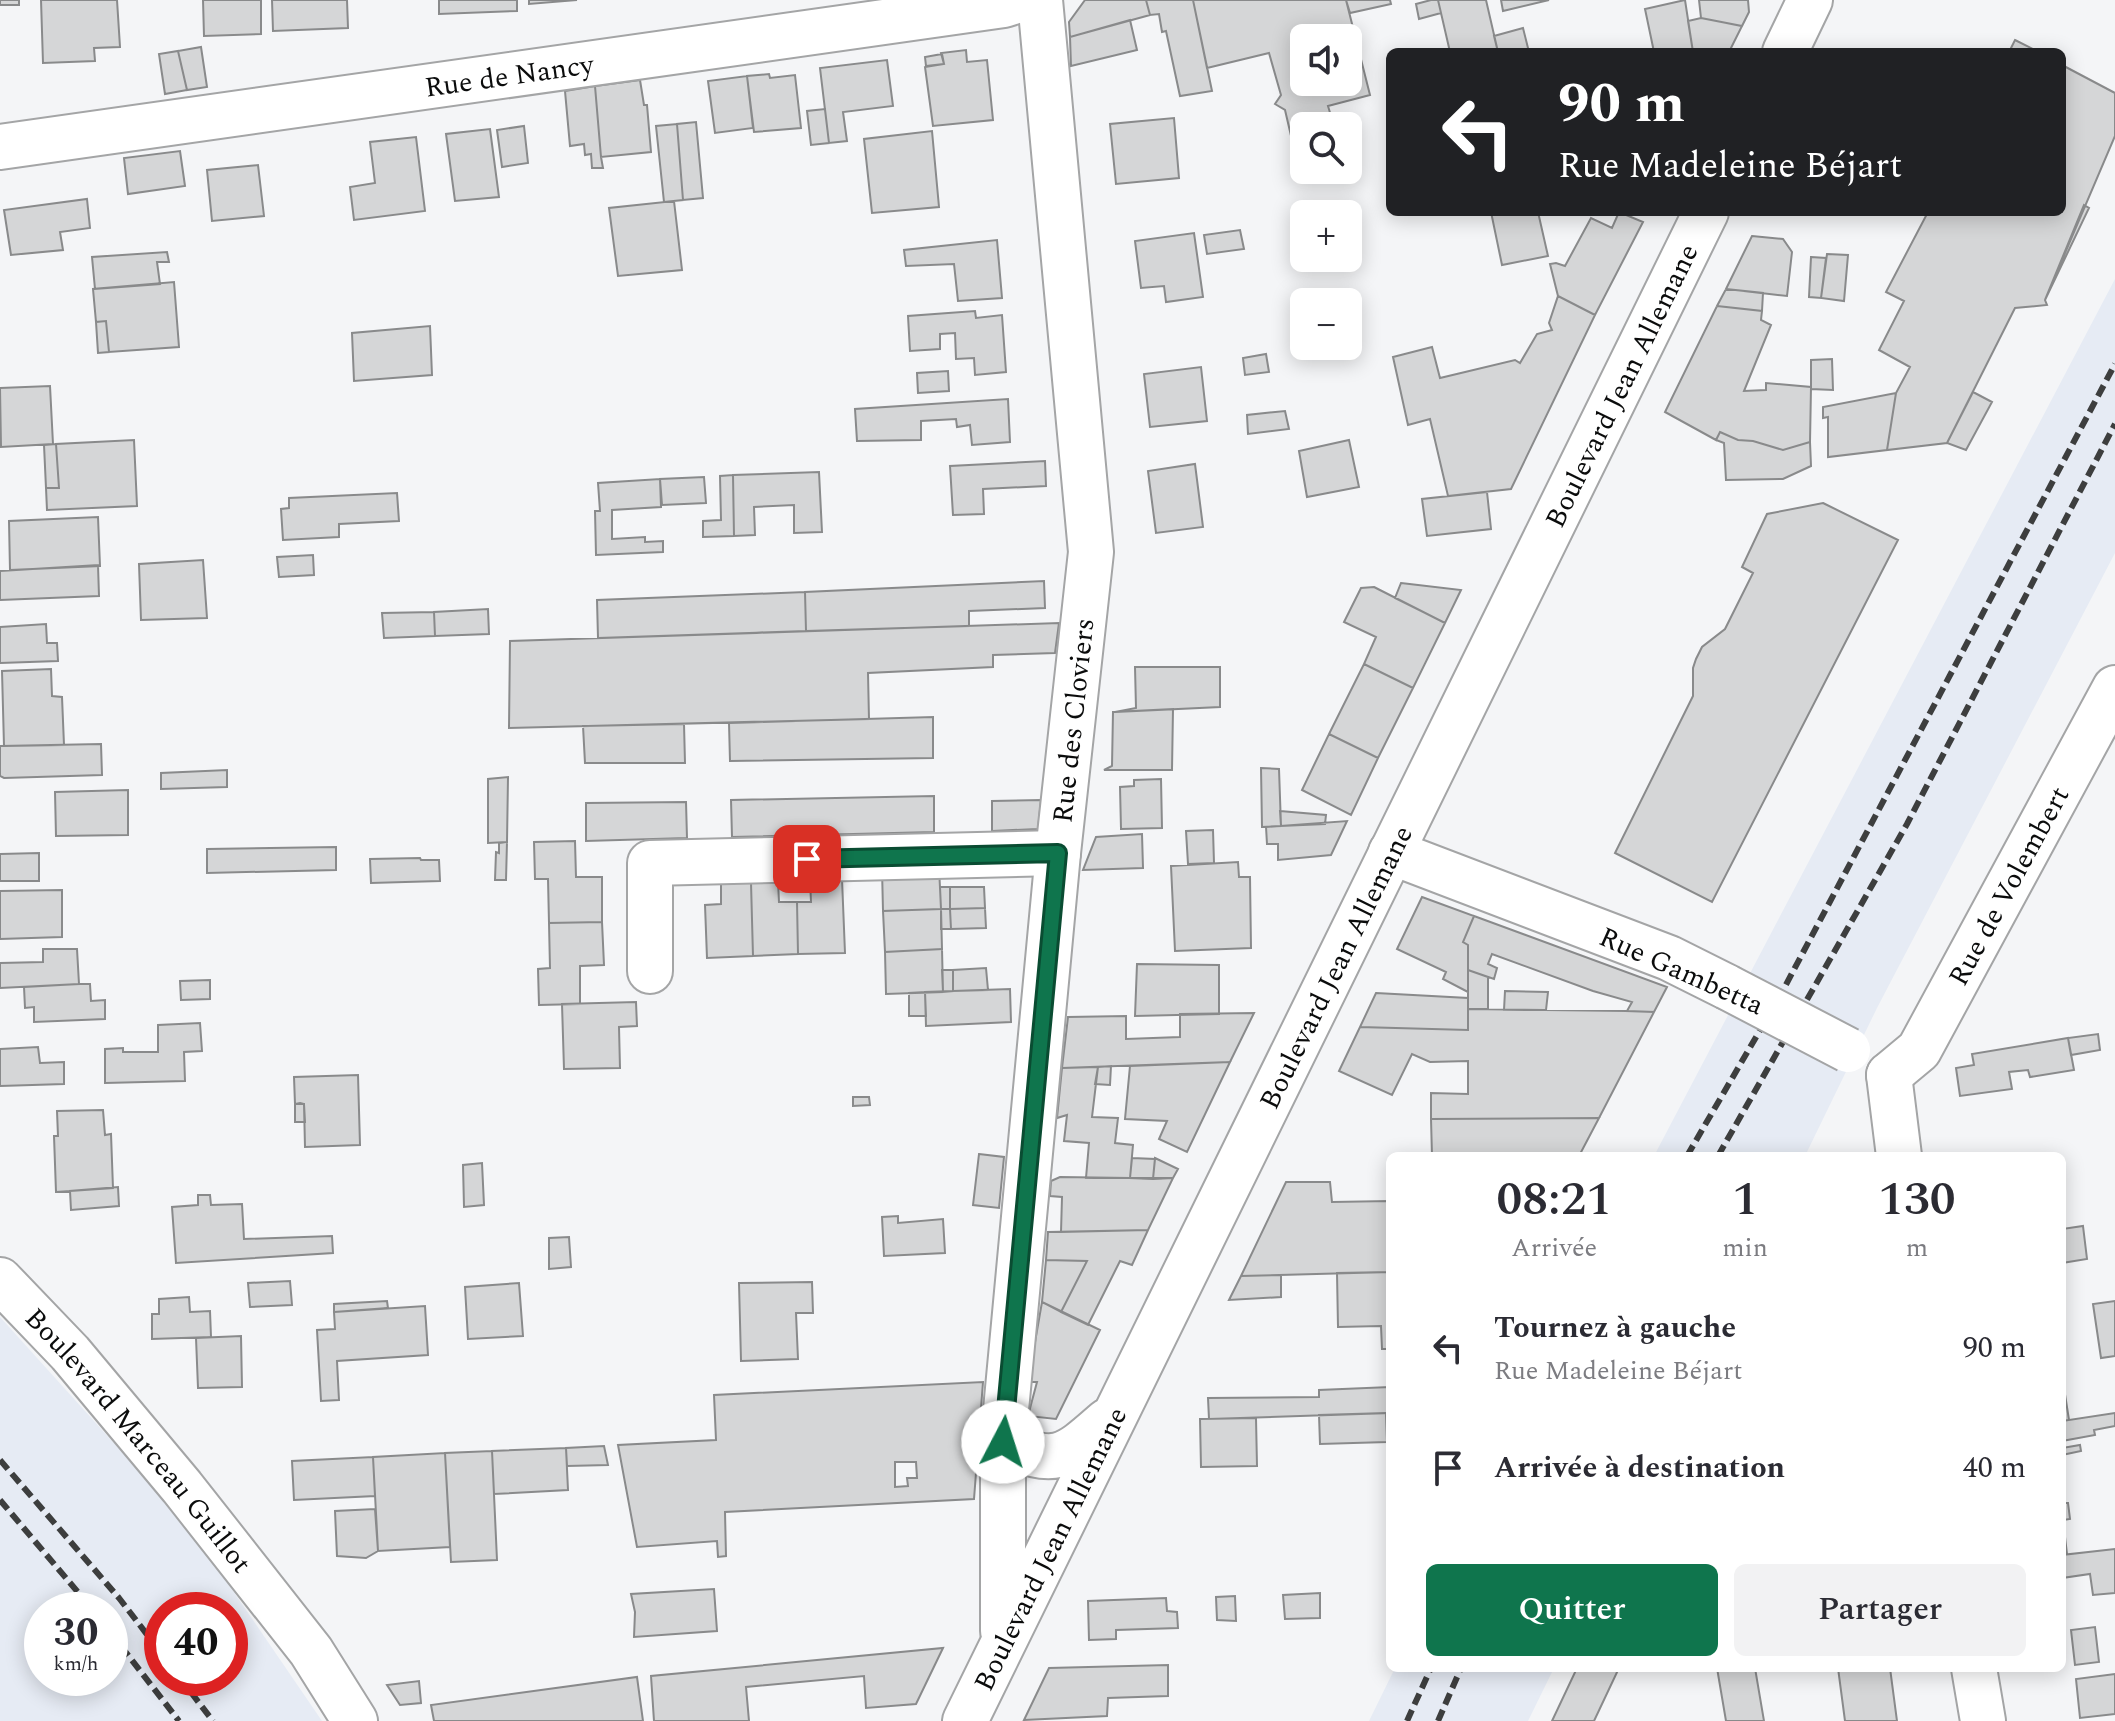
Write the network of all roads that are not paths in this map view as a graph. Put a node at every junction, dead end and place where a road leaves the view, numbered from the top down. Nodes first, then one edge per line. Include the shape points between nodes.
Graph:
1 (1019, 0) edge
2 (1040, 0) edge
3 (1804, 2) edge
4 (1787, 48) edge
5 (0, 147) edge
6 (1704, 216) edge
7 (2115, 688) edge
8 (1391, 852) junction
9 (1058, 853) junction
10 (650, 971) dead end
11 (1889, 1075) junction
12 (1899, 1152) edge
13 (0, 1280) edge
14 (1115, 1414) junction
15 (1003, 1442) junction
16 (1002, 1641) junction
17 (1975, 1672) edge
18 (355, 1721) edge
19 (965, 1721) edge
20 (1983, 1721) edge

1 - 5 street, Rue de Nancy
2 - 9 street, Rue des Cloviers via 1091,552
3 - 4 street
6 - 8 street, Boulevard Jean Allemane
7 - 11 street, Rue de Volembert via 1919,1050
8 - 11 street, Rue Gambetta, bridge via 1669,958
8 - 14 street, Boulevard Jean Allemane
9 - 10 street via 650,863
9 - 15 street, Rue des Cloviers
11 - 12 street
13 - 18 street, Boulevard Marceau Guillot via 70,1353 182,1487 311,1651
14 - 15 street via 1058,1457 1028,1455
14 - 16 street, Boulevard Jean Allemane
15 - 16 street, Rue des Cloviers
16 - 19 street, Boulevard Jean Allemane
17 - 20 street

